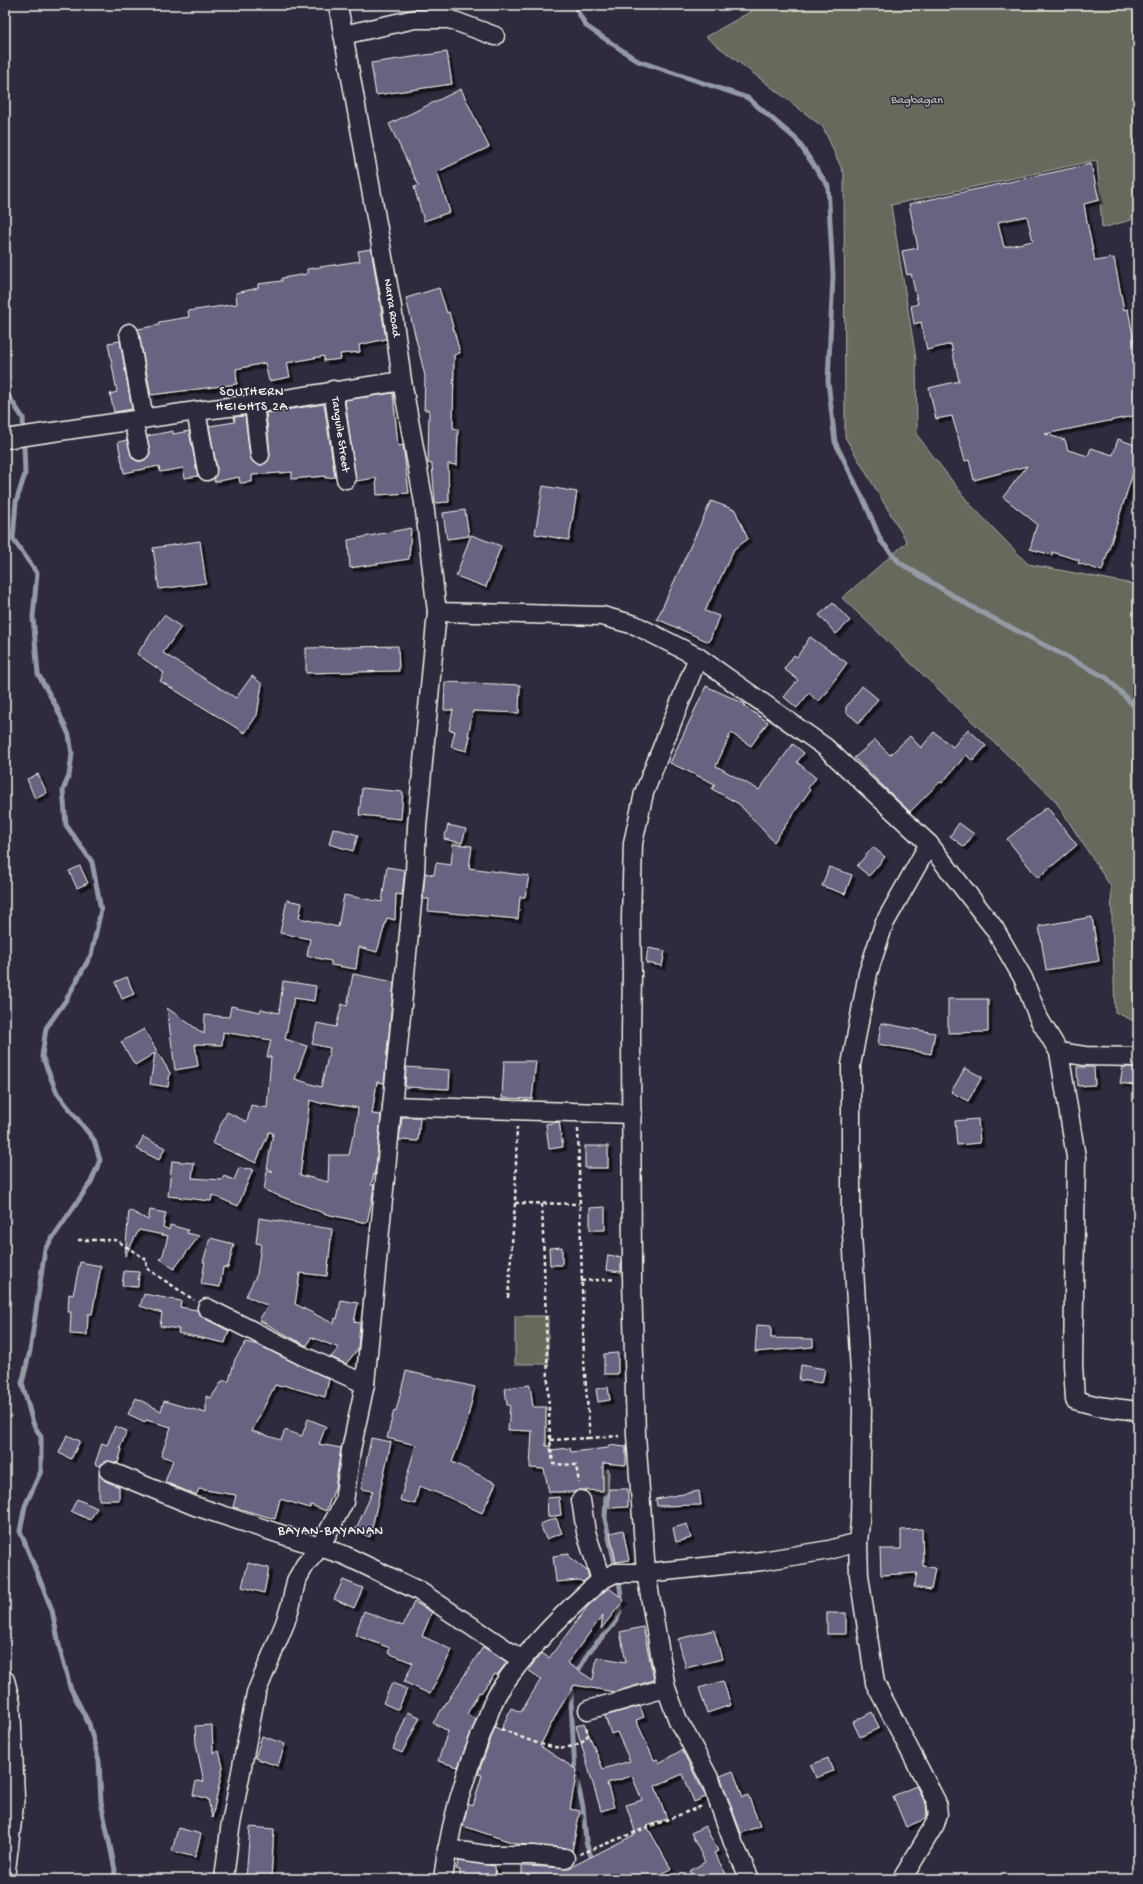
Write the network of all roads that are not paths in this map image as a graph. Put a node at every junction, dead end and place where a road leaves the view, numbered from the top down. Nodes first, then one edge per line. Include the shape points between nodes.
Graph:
1 (338, 5) edge
2 (448, 12) edge
3 (343, 35) junction
4 (495, 36) dead end
5 (129, 333) dead end
6 (402, 381) junction
7 (333, 390) junction
8 (254, 404) junction
9 (196, 411) junction
10 (138, 420) junction
11 (10, 439) edge
12 (140, 451) dead end
13 (260, 456) dead end
14 (207, 471) dead end
15 (346, 479) dead end
16 (436, 612) junction
17 (698, 657) junction
18 (929, 844) junction
19 (1059, 1052) junction
20 (1138, 1057) edge
21 (392, 1106) junction
22 (632, 1114) junction
23 (206, 1308) road end
24 (365, 1384) junction
25 (1138, 1411) edge
26 (109, 1471) dead end
27 (581, 1500) road end
28 (858, 1542) junction
29 (320, 1547) junction
30 (646, 1573) junction
31 (612, 1575) junction
32 (522, 1660) junction
33 (5, 1680) edge
34 (666, 1688) junction
35 (588, 1710) road end
36 (446, 1849) junction
37 (565, 1858) road end
38 (5, 1878) edge
39 (224, 1879) edge
40 (443, 1879) edge
41 (750, 1879) edge
42 (902, 1879) edge

1 - 3 street, Narra Road
2 - 3 street
2 - 4 street
3 - 6 street, Narra Road via 392,307
5 - 10 street
6 - 7 street
6 - 16 street, Narra Road via 424,503
7 - 8 street
7 - 15 street, Tanguile Street
8 - 9 street
8 - 13 street
9 - 10 street
9 - 14 street
10 - 11 street
10 - 12 street
16 - 17 street via 602,616 635,625
16 - 21 street, Narra Road
17 - 18 street via 825,747
17 - 22 street via 644,793 633,843
18 - 19 street via 994,928 1023,978 1040,1019
18 - 28 street via 884,924 868,973 851,1065 851,1216 862,1407
19 - 20 street via 1085,1056
19 - 25 street via 1076,1157 1073,1364 1075,1400
21 - 22 street
21 - 24 street, Narra Road
22 - 30 street via 632,1278 636,1435
23 - 24 street
24 - 29 street, Narra Road via 351,1450 344,1502
26 - 29 street via 195,1506
27 - 31 street via 586,1532
28 - 30 street via 830,1550 762,1561
28 - 42 street via 875,1683 938,1807 935,1824
29 - 32 street via 344,1555 419,1591
29 - 39 street, Narra Road via 296,1581 291,1604 256,1693 230,1830
30 - 31 street
30 - 34 street
31 - 32 street via 534,1644
32 - 36 street via 498,1692 485,1723 462,1787
33 - 38 street via 11,1703 15,1797
34 - 35 street
34 - 41 street via 679,1723 718,1799 734,1845
36 - 37 street via 486,1855
36 - 40 street

